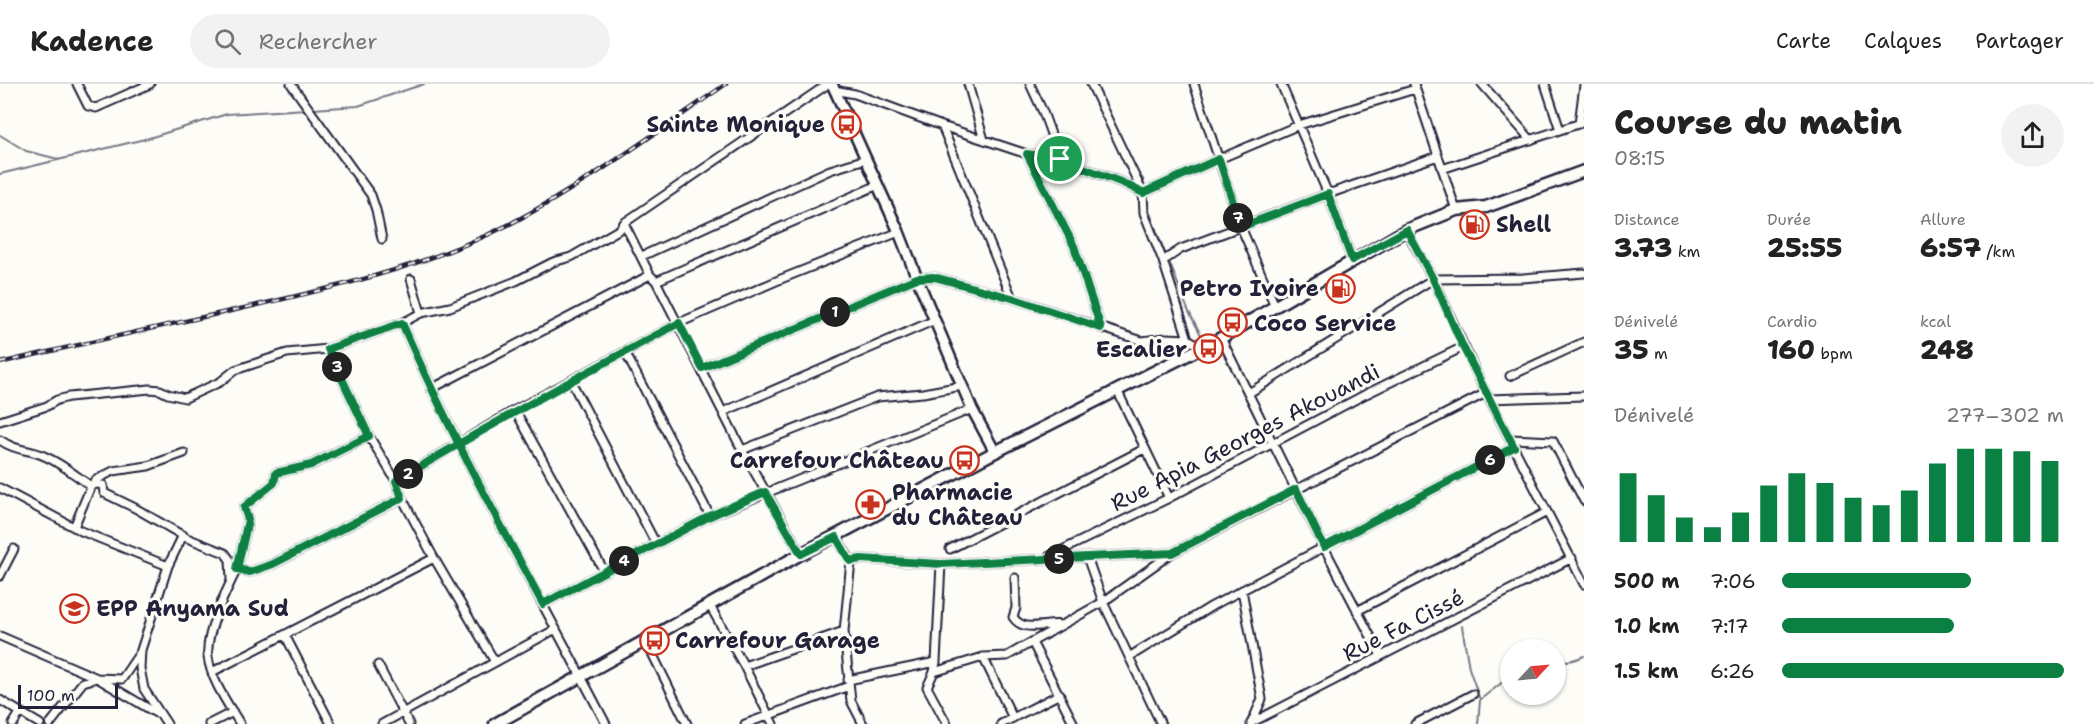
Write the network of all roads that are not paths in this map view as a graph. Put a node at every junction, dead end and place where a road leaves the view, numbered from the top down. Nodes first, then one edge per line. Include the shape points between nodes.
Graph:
1 (77, 84) edge
2 (150, 84) edge
3 (291, 84) edge
4 (968, 84) edge
5 (1030, 84) edge
6 (1091, 84) edge
7 (1194, 84) edge
8 (1281, 84) edge
9 (1482, 84) edge
10 (1545, 84) edge
11 (1584, 85) edge
12 (831, 86) edge
13 (1415, 87) edge
14 (1582, 123) edge
15 (1299, 125) junction
16 (942, 126) junction
17 (1560, 130) junction
18 (984, 140) junction
19 (1531, 140) junction
20 (1027, 154) junction
21 (1437, 156) junction
22 (866, 159) junction
23 (1060, 159) junction
24 (1219, 159) junction
25 (1442, 169) junction
26 (1584, 171) edge
27 (878, 185) junction
28 (1143, 193) junction
29 (1328, 194) junction
30 (1456, 210) junction
31 (624, 224) junction
32 (1241, 227) junction
33 (1407, 230) junction
34 (899, 232) junction
35 (382, 238) dead end
36 (642, 256) junction
37 (1352, 260) junction
38 (1163, 261) junction
39 (1584, 273) edge
40 (653, 278) junction
41 (917, 278) junction
42 (411, 279) dead end
43 (1433, 279) junction
44 (1012, 298) junction
45 (1275, 306) junction
46 (421, 313) junction
47 (935, 320) junction
48 (402, 323) junction
49 (679, 323) junction
50 (1101, 328) junction
51 (1221, 338) junction
52 (1188, 339) junction
53 (1584, 342) edge
54 (1201, 347) junction
55 (1463, 347) junction
56 (328, 349) junction
57 (625, 352) junction
58 (702, 368) junction
59 (1510, 376) dead end
60 (571, 381) junction
61 (962, 386) junction
62 (431, 389) junction
63 (1117, 390) junction
64 (1249, 393) junction
65 (1487, 396) junction
66 (1584, 396) edge
67 (972, 409) junction
68 (515, 410) junction
69 (723, 412) junction
70 (0, 421) edge
71 (369, 436) junction
72 (1511, 439) junction
73 (0, 440) edge
74 (1274, 443) junction
75 (458, 444) junction
76 (1514, 447) junction
77 (1144, 449) junction
78 (742, 450) junction
79 (995, 452) junction
80 (184, 453) dead end
81 (396, 481) junction
82 (91, 486) junction
83 (0, 488) edge
84 (1296, 489) junction
85 (765, 492) junction
86 (402, 498) junction
87 (1169, 498) junction
88 (1584, 501) edge
89 (1547, 512) junction
90 (710, 516) junction
91 (74, 527) junction
92 (183, 535) junction
93 (836, 537) junction
94 (656, 544) junction
95 (1324, 547) junction
96 (14, 549) dead end
97 (950, 549) dead end
98 (1172, 553) junction
99 (801, 554) junction
100 (1087, 557) junction
101 (434, 558) junction
102 (1572, 558) junction
103 (1044, 560) junction
104 (850, 561) junction
105 (941, 564) junction
106 (168, 566) junction
107 (237, 569) junction
108 (604, 571) junction
109 (0, 576) edge
110 (1015, 578) dead end
111 (231, 580) junction
112 (1584, 584) edge
113 (1242, 590) junction
114 (1103, 602) junction
115 (543, 604) junction
116 (710, 606) junction
117 (1357, 611) junction
118 (1062, 625) junction
119 (556, 629) junction
120 (844, 631) junction
121 (285, 635) junction
122 (0, 636) edge
123 (646, 641) junction
124 (1032, 642) junction
125 (141, 650) junction
126 (1381, 656) junction
127 (983, 657) junction
128 (1129, 657) junction
129 (495, 662) junction
130 (936, 662) junction
131 (378, 665) dead end
132 (744, 666) junction
133 (212, 672) junction
134 (934, 672) junction
135 (581, 676) junction
136 (98, 678) junction
137 (849, 683) junction
138 (1060, 694) junction
139 (1473, 694) dead end
140 (0, 700) edge
141 (20, 712) junction
142 (233, 712) junction
143 (403, 713) junction
144 (160, 715) junction
145 (768, 715) junction
146 (1013, 718) junction
147 (13, 724) edge
148 (40, 724) edge
149 (50, 724) edge
150 (167, 724) edge
151 (209, 724) edge
152 (240, 724) edge
153 (331, 724) edge
154 (382, 724) edge
155 (409, 724) edge
156 (495, 724) edge
157 (606, 724) edge
158 (687, 724) edge
159 (745, 724) edge
160 (773, 724) edge
161 (863, 724) edge
162 (947, 724) edge
163 (1002, 724) edge
164 (1074, 724) edge
165 (1161, 724) edge
166 (1251, 724) edge
167 (1415, 724) edge

1 - 2 street via 88,106 96,108
3 - 35 street via 371,195
4 - 18 street
5 - 23 street
6 - 28 street
7 - 24 street
8 - 15 street
9 - 19 street
10 - 17 street
11 - 14 street
12 - 16 street
12 - 22 street
12 - 31 street
13 - 15 street
13 - 21 street
14 - 17 street
15 - 24 street
15 - 29 street
16 - 18 street
16 - 44 street
17 - 19 street
18 - 20 street
19 - 25 street
20 - 23 street
20 - 50 street via 1074,246
21 - 25 street
21 - 29 street
22 - 27 street
22 - 36 street via 830,170
23 - 28 street
24 - 28 street
24 - 32 street
25 - 30 street
26 - 30 main road via 1486,207
27 - 34 street
27 - 40 street
28 - 38 street via 1144,213
29 - 32 street
29 - 37 street
30 - 33 main road
31 - 36 street
31 - 46 street via 571,257 516,282 450,308
32 - 38 street via 1182,249
32 - 45 street
33 - 37 main road
33 - 43 street
34 - 41 street
34 - 49 street
36 - 40 street
37 - 45 main road
38 - 52 street
39 - 43 street
40 - 49 street
40 - 62 street
41 - 44 street via 934,277
41 - 47 street
41 - 58 street
42 - 46 street
43 - 55 street
43 - 64 street
44 - 50 street
45 - 51 main road
46 - 48 street
47 - 61 street
47 - 69 street
48 - 56 street
48 - 62 street
49 - 57 street
49 - 58 street
50 - 52 street via 1142,341
51 - 54 main road
51 - 64 street
52 - 54 street
53 - 59 street
54 - 63 main road
55 - 65 street
55 - 74 street, Rue Apia Georges Akouandi
56 - 70 street via 287,353 235,370 220,382 185,398 150,389 69,397
56 - 71 street
57 - 60 street
57 - 90 street
58 - 69 street
60 - 68 street
60 - 94 street
61 - 67 street
61 - 78 street via 877,398
62 - 75 street
63 - 77 street
63 - 79 main road
64 - 74 street
65 - 66 street
65 - 72 street
65 - 84 street
67 - 79 street
67 - 85 street
68 - 75 street
68 - 108 street
69 - 78 street
71 - 81 street
71 - 107 street via 311,465 276,473 274,483 244,507 248,520
72 - 76 street
72 - 88 street via 1553,441
73 - 82 street via 24,452 36,453
74 - 84 street
74 - 87 street, Rue Apia Georges Akouandi
75 - 81 street
75 - 115 street
76 - 89 street
76 - 95 street
77 - 87 street
77 - 97 street
78 - 85 street
79 - 93 main road
80 - 82 street via 148,466 113,471
81 - 86 street
82 - 91 street
82 - 92 street via 103,485 104,493
83 - 91 street
84 - 95 street
84 - 98 street
85 - 90 street
85 - 99 street
86 - 101 street
86 - 107 street via 273,564 250,572
87 - 103 street, Rue Apia Georges Akouandi
89 - 102 street
89 - 117 street
90 - 94 street
91 - 106 street
92 - 106 street
92 - 111 street via 228,555
93 - 99 main road
93 - 104 street
94 - 108 street
95 - 113 street
95 - 117 street
96 - 109 street
98 - 100 street
98 - 114 street
99 - 116 main road
100 - 103 street
100 - 114 street
101 - 121 street
101 - 129 street
102 - 112 street
102 - 126 street, Rue Fa Cissé
103 - 105 street
104 - 105 street
104 - 120 street
105 - 130 street
106 - 125 street
107 - 111 street
108 - 115 street
110 - 118 street via 1016,622 1030,627
111 - 133 street via 210,631 208,658
113 - 128 street
113 - 166 street via 1262,699
114 - 118 street
114 - 128 street
115 - 119 street
116 - 123 main road
116 - 132 street
117 - 126 street
118 - 124 street
119 - 129 street
119 - 135 street
120 - 132 street
120 - 137 street
121 - 133 street
121 - 153 street
122 - 136 street
123 - 135 main road
123 - 158 street
124 - 127 street via 1007,656
124 - 138 street
125 - 136 street via 122,679
125 - 144 street via 144,689
126 - 166 street, Rue Fa Cissé
127 - 134 street
127 - 146 street
128 - 165 street
129 - 143 street
130 - 134 street
130 - 137 street
131 - 143 street
132 - 145 street
133 - 142 street
134 - 162 street via 927,687
135 - 156 main road
135 - 157 street
136 - 144 street
136 - 149 street via 83,682
137 - 145 street
137 - 161 street via 851,701
138 - 146 street
138 - 164 street
139 - 167 street
140 - 141 street
141 - 147 street
141 - 148 street
142 - 151 street
142 - 152 street
143 - 154 street
143 - 155 street
144 - 150 street
145 - 159 street
145 - 160 street
146 - 163 street

